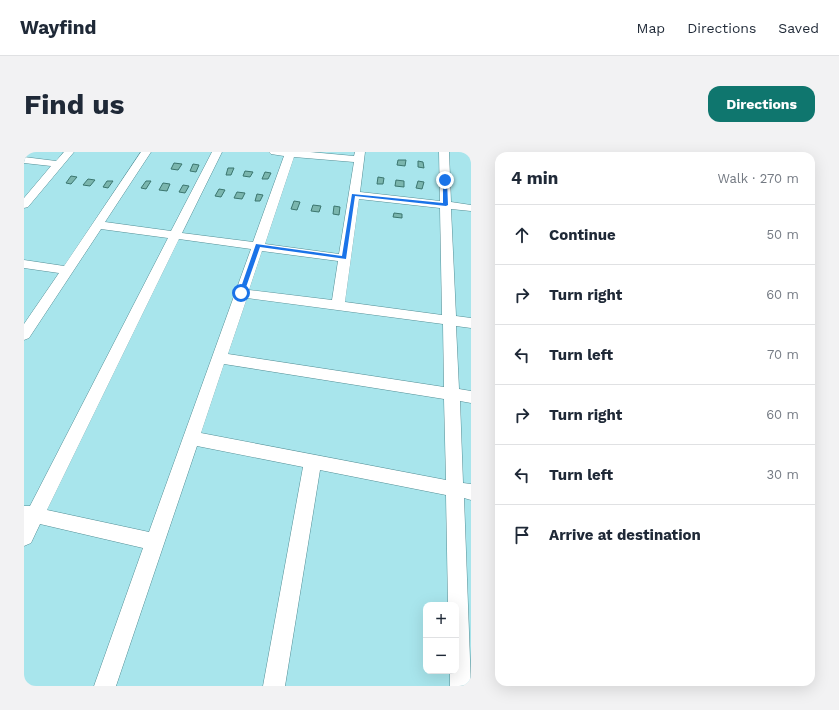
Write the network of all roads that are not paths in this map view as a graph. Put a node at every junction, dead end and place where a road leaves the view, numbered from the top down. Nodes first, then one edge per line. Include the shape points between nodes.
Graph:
1 (69, 152) edge
2 (146, 152) edge
3 (217, 152) edge
4 (444, 152) edge
5 (282, 153) edge
6 (359, 156) edge
7 (24, 160) edge
8 (59, 164) junction
9 (353, 195) junction
10 (24, 205) edge
11 (446, 205) junction
12 (471, 208) edge
13 (98, 225) junction
14 (176, 234) junction
15 (258, 245) junction
16 (344, 258) junction
17 (24, 264) edge
18 (68, 270) junction
19 (241, 293) junction
20 (338, 305) junction
21 (449, 320) junction
22 (471, 323) edge
23 (25, 332) edge
24 (219, 358) junction
25 (452, 394) junction
26 (471, 397) edge
27 (190, 438) junction
28 (314, 461) junction
29 (463, 491) edge
30 (30, 514) edge
31 (24, 537) edge
32 (155, 542) junction
33 (105, 686) edge
34 (274, 686) edge
35 (461, 686) edge

1 - 8 street
2 - 13 street
3 - 14 street
4 - 11 street
5 - 6 street
5 - 15 street
6 - 9 street
7 - 8 street
8 - 10 street
9 - 11 street
9 - 16 street
11 - 12 street
11 - 21 street
13 - 14 street
13 - 18 street
14 - 15 street
14 - 30 street
15 - 16 street
15 - 19 street
16 - 20 street
17 - 18 street
18 - 23 street
19 - 20 street
19 - 24 street
20 - 21 street
21 - 22 street
21 - 25 street
24 - 25 street
24 - 27 street
25 - 26 street
25 - 29 street
27 - 28 street
27 - 32 street
28 - 29 street
28 - 34 street
29 - 35 street
30 - 31 street
30 - 32 street
32 - 33 street

